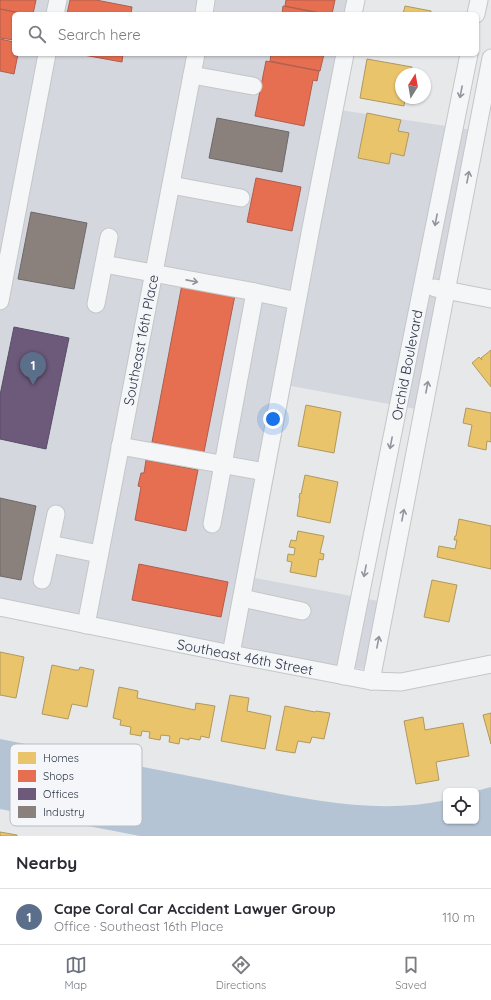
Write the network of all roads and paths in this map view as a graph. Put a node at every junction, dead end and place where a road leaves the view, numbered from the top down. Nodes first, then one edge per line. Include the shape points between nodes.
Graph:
1 (58, 0) edge
2 (206, 0) edge
3 (356, 0) edge
4 (479, 0) edge
5 (55, 12) edge
6 (204, 12) edge
7 (353, 12) edge
8 (476, 12) edge
9 (48, 56) edge
10 (196, 56) edge
11 (345, 56) edge
12 (469, 56) edge
13 (491, 58) edge
14 (192, 75) junction
15 (253, 86) dead end
16 (171, 185) junction
17 (241, 198) dead end
18 (109, 237) dead end
19 (104, 264) junction
20 (154, 274) junction
21 (423, 285) junction
22 (446, 290) junction
23 (254, 292) junction
24 (491, 299) edge
25 (0, 301) edge
26 (297, 301) junction
27 (96, 304) dead end
28 (120, 446) junction
29 (222, 464) junction
30 (266, 472) junction
31 (56, 514) dead end
32 (212, 524) dead end
33 (50, 544) junction
34 (99, 554) junction
35 (42, 580) dead end
36 (242, 598) junction
37 (0, 607) edge
38 (302, 611) dead end
39 (86, 625) junction
40 (231, 654) junction
41 (491, 664) edge
42 (344, 676) junction
43 (371, 681) junction

1 - 5 street
2 - 6 street
3 - 7 street
4 - 8 street
9 - 25 street
10 - 14 street, Southeast 16th Place
11 - 26 street
12 -> 21 street, Orchid Boulevard
22 -> 13 street, Orchid Boulevard
14 - 15 street
14 - 16 street, Southeast 16th Place
16 - 17 street
16 - 20 street, Southeast 16th Place
18 - 19 street
19 - 20 street
19 - 27 street
20 -> 23 street
20 - 28 street, Southeast 16th Place
21 - 22 street
21 -> 42 street, Orchid Boulevard
22 - 24 street
43 -> 22 street, Orchid Boulevard
23 - 26 street
23 - 29 street
26 - 30 street
28 - 29 street
28 - 34 street, Southeast 16th Place
29 - 30 street
29 - 32 street
30 - 36 street
31 - 33 street
33 - 34 street
33 - 35 street
34 - 39 street, Southeast 16th Place
36 - 38 street
36 - 40 street
37 - 39 street, Southeast 46th Street
39 - 40 street, Southeast 46th Street
40 - 42 street, Southeast 46th Street
41 - 43 street, Southeast 46th Street via 401,682
42 - 43 street, Southeast 46th Street

